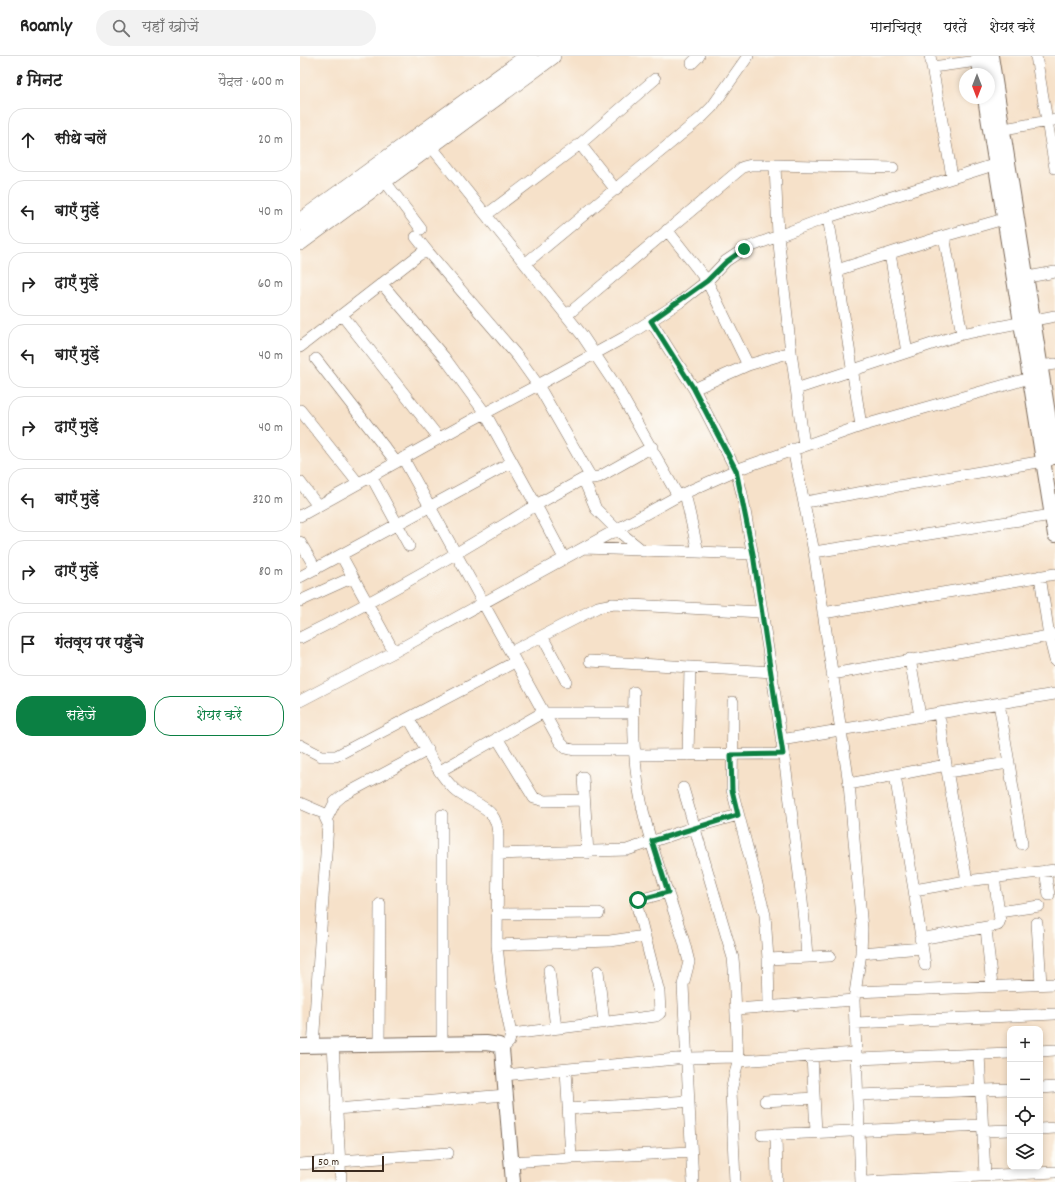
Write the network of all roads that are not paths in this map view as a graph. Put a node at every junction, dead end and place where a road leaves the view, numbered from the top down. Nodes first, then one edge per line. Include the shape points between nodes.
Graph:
1 (529, 56) edge
2 (552, 56) edge
3 (748, 56) edge
4 (930, 56) edge
5 (1036, 56) edge
6 (982, 62) edge
7 (932, 68) junction
8 (654, 80) dead end
9 (987, 104) edge
10 (1051, 120) edge
11 (1004, 130) junction
12 (580, 144) junction
13 (430, 145) junction
14 (1002, 162) junction
15 (775, 165) junction
16 (894, 168) dead end
17 (1055, 168) edge
18 (952, 176) junction
19 (384, 180) junction
20 (616, 190) junction
21 (486, 215) junction
22 (828, 217) junction
23 (1011, 217) junction
24 (300, 222) edge
25 (667, 230) junction
26 (778, 235) junction
27 (944, 236) junction
28 (300, 242) edge
29 (428, 252) junction
30 (890, 254) junction
31 (526, 263) junction
32 (837, 270) junction
33 (1055, 272) edge
34 (1028, 277) junction
35 (707, 281) junction
36 (382, 284) junction
37 (342, 315) junction
38 (567, 315) junction
39 (1055, 316) edge
40 (1027, 320) junction
41 (651, 321) junction
42 (962, 334) junction
43 (300, 347) edge
44 (791, 352) junction
45 (907, 352) junction
46 (595, 354) junction
47 (316, 359) dead end
48 (1055, 364) edge
49 (748, 365) junction
50 (852, 371) junction
51 (1037, 373) junction
52 (538, 385) junction
53 (694, 389) junction
54 (796, 389) junction
55 (300, 410) edge
56 (485, 413) junction
57 (861, 426) junction
58 (439, 438) junction
59 (652, 447) junction
60 (798, 447) junction
61 (1052, 456) edge
62 (400, 460) junction
63 (512, 462) junction
64 (736, 470) junction
65 (371, 476) junction
66 (300, 482) edge
67 (358, 483) junction
68 (682, 495) junction
69 (805, 502) junction
70 (536, 505) junction
71 (318, 506) junction
72 (430, 506) junction
73 (1052, 515) junction
74 (300, 516) edge
75 (398, 524) junction
76 (617, 530) junction
77 (1055, 535) edge
78 (300, 542) edge
79 (409, 546) dead end
80 (584, 548) junction
81 (643, 551) junction
82 (698, 552) junction
83 (814, 552) junction
84 (457, 554) junction
85 (753, 554) junction
86 (341, 555) junction
87 (564, 558) junction
88 (316, 569) junction
89 (1055, 574) edge
90 (1040, 576) junction
91 (300, 577) edge
92 (353, 577) junction
93 (300, 601) edge
94 (483, 602) junction
95 (368, 604) junction
96 (761, 612) junction
97 (823, 613) junction
98 (542, 636) junction
99 (1052, 636) edge
100 (300, 638) edge
101 (394, 652) junction
102 (513, 657) junction
103 (910, 659) junction
104 (1055, 660) edge
105 (590, 661) dead end
106 (690, 668) junction
107 (772, 672) junction
108 (832, 674) junction
109 (566, 681) dead end
110 (634, 692) dead end
111 (1055, 694) edge
112 (300, 701) edge
113 (733, 702) dead end
114 (999, 703) junction
115 (542, 713) junction
116 (634, 713) junction
117 (939, 713) junction
118 (920, 716) junction
119 (409, 719) junction
120 (841, 731) junction
121 (497, 738) junction
122 (781, 740) junction
123 (300, 745) edge
124 (428, 750) junction
125 (636, 753) junction
126 (783, 754) junction
127 (688, 755) junction
128 (731, 755) junction
129 (1009, 762) junction
130 (947, 768) junction
131 (440, 771) junction
132 (895, 775) junction
133 (583, 777) dead end
134 (849, 784) junction
135 (684, 788) dead end
136 (584, 800) junction
137 (300, 803) edge
138 (442, 815) dead end
139 (738, 815) junction
140 (326, 818) junction
141 (695, 827) junction
142 (652, 841) junction
143 (1022, 844) dead end
144 (588, 852) junction
145 (498, 854) junction
146 (1050, 870) edge
147 (994, 877) junction
148 (967, 881) junction
149 (914, 890) junction
150 (668, 892) junction
151 (1048, 895) dead end
152 (380, 904) dead end
153 (1039, 906) dead end
154 (999, 912) junction
155 (599, 913) dead end
156 (497, 914) junction
157 (1037, 923) dead end
158 (986, 928) junction
159 (645, 936) junction
160 (921, 944) junction
161 (498, 945) junction
162 (861, 953) junction
163 (830, 956) dead end
164 (807, 957) junction
165 (768, 959) junction
166 (925, 965) dead end
167 (549, 970) dead end
168 (598, 971) dead end
169 (1041, 984) junction
170 (1055, 984) edge
171 (992, 986) junction
172 (855, 996) junction
173 (769, 1007) junction
174 (736, 1010) junction
175 (1055, 1014) edge
176 (604, 1022) junction
177 (855, 1023) junction
178 (556, 1028) junction
179 (511, 1034) junction
180 (442, 1044) junction
181 (333, 1045) junction
182 (379, 1045) junction
183 (306, 1046) edge
184 (502, 1049) junction
185 (1055, 1050) edge
186 (1043, 1051) edge
187 (1007, 1053) edge
188 (979, 1054) junction
189 (812, 1056) junction
190 (857, 1056) junction
191 (687, 1058) junction
192 (738, 1059) junction
193 (566, 1070) junction
194 (504, 1075) junction
195 (1055, 1087) edge
196 (1043, 1088) edge
197 (1007, 1089) edge
198 (981, 1090) junction
199 (506, 1095) junction
200 (858, 1095) junction
201 (814, 1098) junction
202 (766, 1100) dead end
203 (688, 1101) junction
204 (336, 1109) junction
205 (568, 1109) junction
206 (983, 1128) junction
207 (1055, 1128) edge
208 (1043, 1129) edge
209 (1007, 1130) edge
210 (858, 1131) junction
211 (816, 1132) junction
212 (776, 1134) junction
213 (762, 1135) dead end
214 (691, 1152) junction
215 (448, 1153) dead end
216 (571, 1158) junction
217 (339, 1161) junction
218 (512, 1162) junction
219 (300, 1164) edge
220 (1055, 1172) edge
221 (984, 1175) junction
222 (341, 1182) edge
223 (513, 1182) edge
224 (693, 1182) edge
225 (735, 1182) edge
226 (777, 1182) edge
227 (861, 1182) edge
228 (865, 1182) edge

1 - 24 main road
2 - 13 main road
3 - 20 street via 716,102 702,117
4 - 7 street
5 - 10 street
6 - 7 street
6 - 11 street
7 - 18 street
8 - 12 street
9 - 14 street
10 - 11 street
10 - 17 street
11 - 14 street
12 - 20 street
12 - 21 street
13 - 19 main road
13 - 21 street
14 - 18 street
14 - 23 street
15 - 16 street
15 - 25 street via 743,167
15 - 26 street
18 - 22 street
19 - 28 main road
19 - 29 street via 419,233
20 - 31 street
21 - 31 street
22 - 26 street
22 - 32 street
23 - 27 street
23 - 34 street
23 - 40 street
25 - 35 street
25 - 38 street
26 - 35 street via 737,253
26 - 44 street
27 - 30 street
27 - 42 street
29 - 36 street via 420,254
29 - 52 street via 518,357
30 - 32 street
30 - 45 street
31 - 38 street
32 - 50 street
33 - 34 street
34 - 40 street
35 - 41 street
35 - 49 street
36 - 37 street
36 - 56 street via 444,357
37 - 43 street
37 - 58 street
38 - 46 street
39 - 40 street
40 - 42 street
40 - 51 street
41 - 46 street
41 - 53 street
42 - 45 street
44 - 49 street
44 - 54 street
45 - 50 street
46 - 52 street
46 - 59 street
47 - 62 street
48 - 51 street
49 - 53 street
50 - 54 street
50 - 57 street
51 - 57 street
51 - 61 street
52 - 56 street
52 - 59 street via 593,478 600,477
53 - 64 street
54 - 60 street
55 - 67 street
56 - 58 street
56 - 63 street
57 - 60 street
58 - 62 street
59 - 68 street
60 - 64 street
60 - 69 street
61 - 69 street
61 - 73 street
62 - 65 street
62 - 72 street
63 - 70 street
63 - 72 street
64 - 68 street
64 - 85 street
65 - 67 street
65 - 75 street
66 - 71 street
67 - 71 street
68 - 76 street
68 - 82 street
69 - 83 street
70 - 76 street via 585,482 596,509
70 - 84 street
70 - 87 street
71 - 74 street
72 - 75 street
72 - 84 street
73 - 77 street
73 - 83 street
75 - 79 street
75 - 86 street
76 - 80 street
76 - 81 street
78 - 88 street
80 - 81 street
80 - 87 street
81 - 82 street
82 - 85 street
83 - 97 street
84 - 94 street
84 - 95 street
85 - 96 street
86 - 88 street
86 - 92 street
87 - 94 street
88 - 91 street
89 - 90 street
90 - 97 street
90 - 99 street
92 - 93 street
92 - 95 street
94 - 101 street
94 - 102 street
95 - 100 street
95 - 101 street
96 - 98 street via 613,604 598,606
96 - 107 street
97 - 108 street
98 - 102 street
98 - 109 street
99 - 103 street
99 - 104 street
101 - 112 street
102 - 115 street
102 - 119 street
103 - 108 street
103 - 118 street
105 - 106 street
106 - 107 street
106 - 127 street
107 - 122 street
108 - 120 street
110 - 116 street
111 - 114 street
113 - 128 street
114 - 117 street
114 - 129 street
115 - 116 street
115 - 121 street
115 - 125 street via 566,748
116 - 125 street
117 - 118 street
117 - 130 street
118 - 120 street
119 - 123 street via 336,756 321,756
119 - 124 street
120 - 122 street
120 - 134 street
121 - 131 street
121 - 136 street via 534,798 545,801
122 - 126 street
124 - 131 street
124 - 140 street via 342,796
125 - 127 street
125 - 142 street via 639,792
126 - 128 street
126 - 164 street via 804,903
127 - 128 street
128 - 139 street via 732,790
129 - 130 street
129 - 143 street
130 - 132 street
130 - 148 street
131 - 145 street via 453,788 492,814 497,824
132 - 134 street
132 - 149 street
133 - 136 street
134 - 162 street via 862,929
135 - 141 street
136 - 144 street
137 - 140 street via 318,810
138 - 180 street
139 - 141 street
139 - 165 street via 765,915
140 - 183 street via 328,824
141 - 142 street
141 - 174 street via 733,958
142 - 144 street via 627,850
142 - 150 street
144 - 145 street
145 - 156 street
146 - 147 street
146 - 151 street
147 - 148 street
147 - 154 street
148 - 149 street
149 - 160 street
150 - 159 street via 636,902
150 - 191 street via 689,962 683,984
152 - 182 street
153 - 154 street
154 - 158 street via 998,925
155 - 156 street
156 - 161 street
157 - 169 street
158 - 160 street
158 - 171 street
159 - 161 street via 610,941
159 - 176 street via 659,992 660,1013 656,1016
160 - 162 street
160 - 166 street
161 - 179 street via 501,984
162 - 172 street
163 - 164 street
164 - 165 street
165 - 173 street
167 - 178 street
168 - 176 street
169 - 170 street
169 - 171 street
171 - 172 street
172 - 173 street
172 - 177 street
173 - 174 street
174 - 192 street
175 - 177 street
176 - 178 street
177 - 190 street
178 - 179 street
179 - 184 street via 509,1042
180 - 182 street
180 - 184 street via 496,1044
181 - 182 street
181 - 183 street
181 - 204 street
184 - 194 street
185 - 186 street
187 - 188 street
188 - 190 street
188 - 198 street
189 - 190 street
189 - 192 street
189 - 201 street
190 - 200 street
191 - 192 street
191 - 193 street
191 - 203 street
192 - 225 street via 731,1091
193 - 194 street
193 - 205 street
194 - 199 street
195 - 196 street
197 - 198 street
198 - 200 street
198 - 206 street
199 - 204 street
199 - 218 street
200 - 210 street
201 - 202 street
201 - 211 street
203 - 205 street
203 - 214 street
204 - 217 street
205 - 216 street
206 - 209 street
206 - 210 street
206 - 221 street
207 - 208 street
210 - 211 street
210 - 227 street
211 - 212 street
212 - 213 street
212 - 226 street
214 - 216 street
214 - 224 street
215 - 217 street
216 - 218 street
217 - 219 street
217 - 222 street
218 - 223 street
220 - 221 street
221 - 228 street

